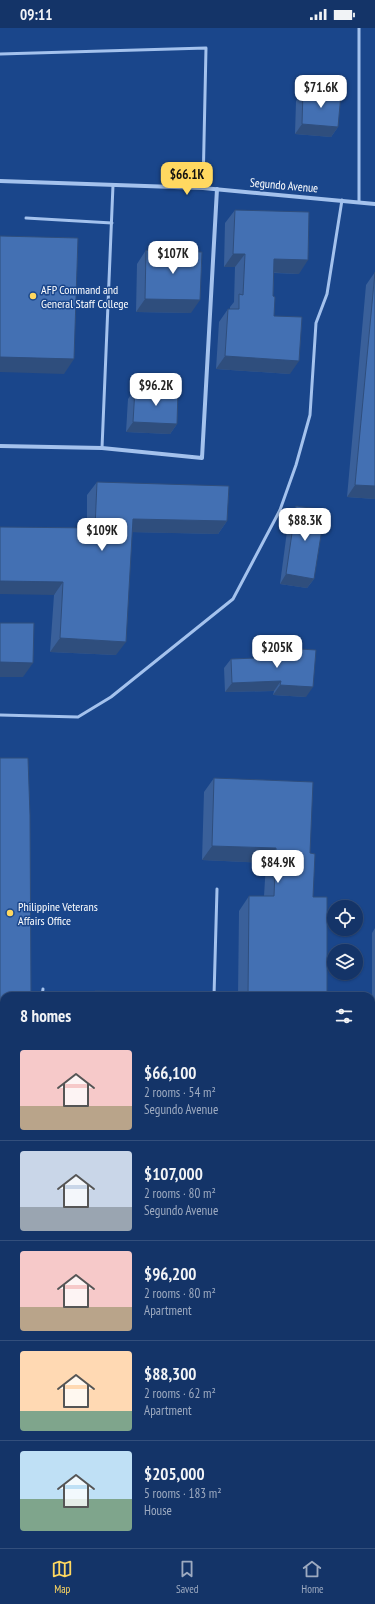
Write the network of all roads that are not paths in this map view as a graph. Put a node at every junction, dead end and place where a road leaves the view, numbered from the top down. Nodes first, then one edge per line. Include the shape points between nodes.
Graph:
1 (359, 28) edge
2 (0, 54) edge
3 (0, 180) edge
4 (113, 185) junction
5 (203, 188) junction
6 (217, 189) junction
7 (342, 200) junction
8 (359, 202) junction
9 (375, 204) edge
10 (26, 218) dead end
11 (112, 223) junction
12 (0, 446) edge
13 (102, 448) junction
14 (0, 715) edge
15 (217, 889) dead end
16 (43, 989) dead end
17 (43, 992) edge
18 (214, 992) edge

1 - 8 lane
2 - 5 lane via 206,48
3 - 4 street, Segundo Avenue
4 - 5 street, Segundo Avenue
4 - 11 lane
5 - 6 street, Segundo Avenue
6 - 7 street, Segundo Avenue
6 - 13 street via 202,458
7 - 8 street, Segundo Avenue
7 - 14 lane via 326,294 316,323 310,415 280,510 233,599 111,697 78,717
8 - 9 street, Segundo Avenue
10 - 11 lane
11 - 13 lane
12 - 13 street
15 - 18 lane
16 - 17 lane

